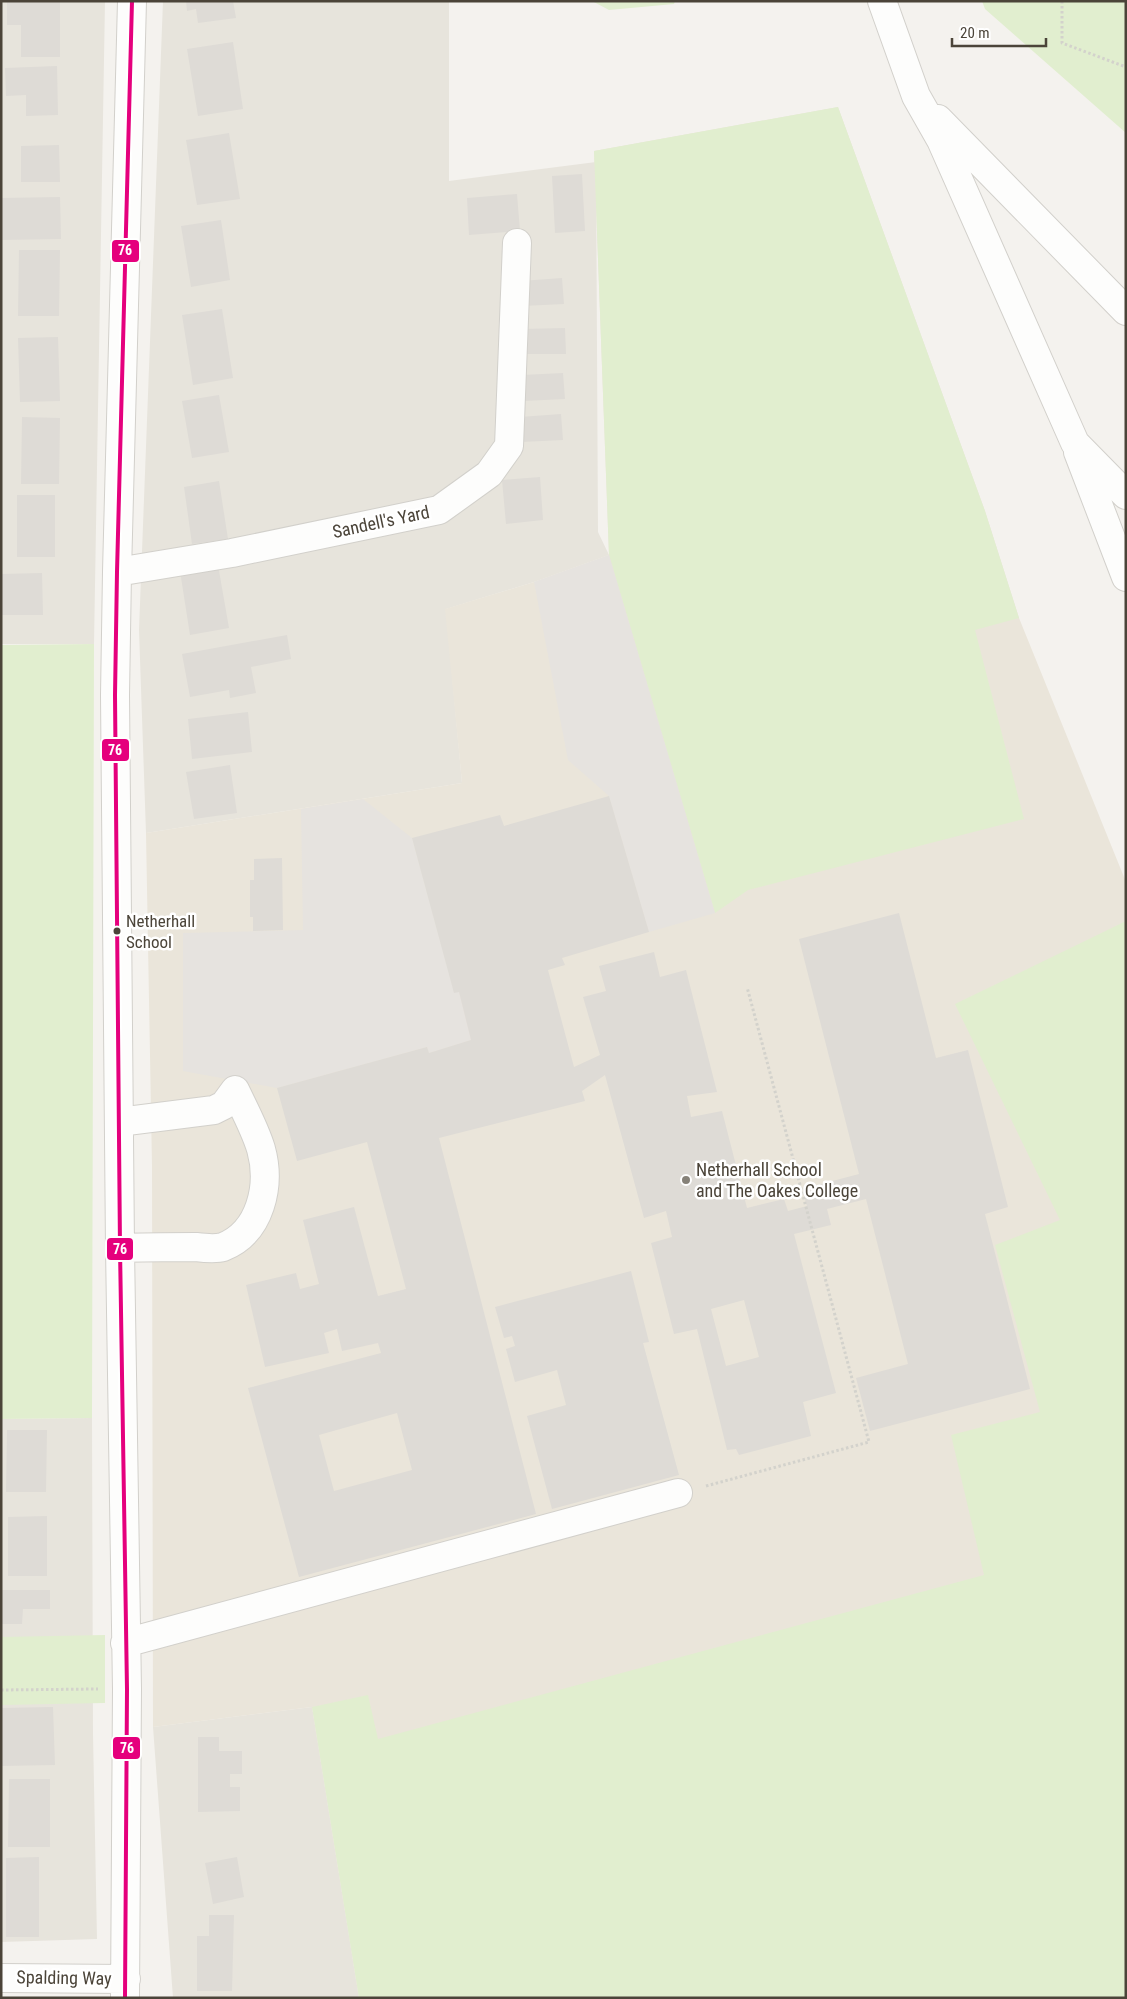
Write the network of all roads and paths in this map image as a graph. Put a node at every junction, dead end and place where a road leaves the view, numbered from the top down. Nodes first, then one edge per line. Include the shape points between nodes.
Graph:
1 (132, 1) edge
2 (882, 1) edge
3 (1062, 1) edge
4 (1126, 67) edge
5 (916, 96) junction
6 (516, 243) dead end
7 (1126, 311) edge
8 (1075, 443) junction
9 (1126, 495) edge
10 (117, 572) junction
11 (1126, 577) edge
12 (747, 987) dead end
13 (119, 1122) junction
14 (120, 1248) junction
15 (678, 1493) joint
16 (125, 1643) junction
17 (126, 1689) junction
18 (1, 1690) edge
19 (1, 1978) edge
20 (126, 1988) edge

1 - 10 street
2 - 5 street
3 - 4 path via 1062,44
5 - 7 street
5 - 8 street via 941,140
6 - 10 street, Sandell's Yard via 509,446 489,474 439,510 232,553
8 - 9 street
8 - 11 street
10 - 13 street
12 - 15 path via 869,1442
13 - 14 street
13 - 14 street via 214,1110 224,1105 235,1090 261,1149 265,1169 261,1204 254,1220 241,1237 221,1248
14 - 16 street
15 - 16 street
16 - 17 street
17 - 18 path
17 - 20 street
19 - 20 street, Spalding Way

